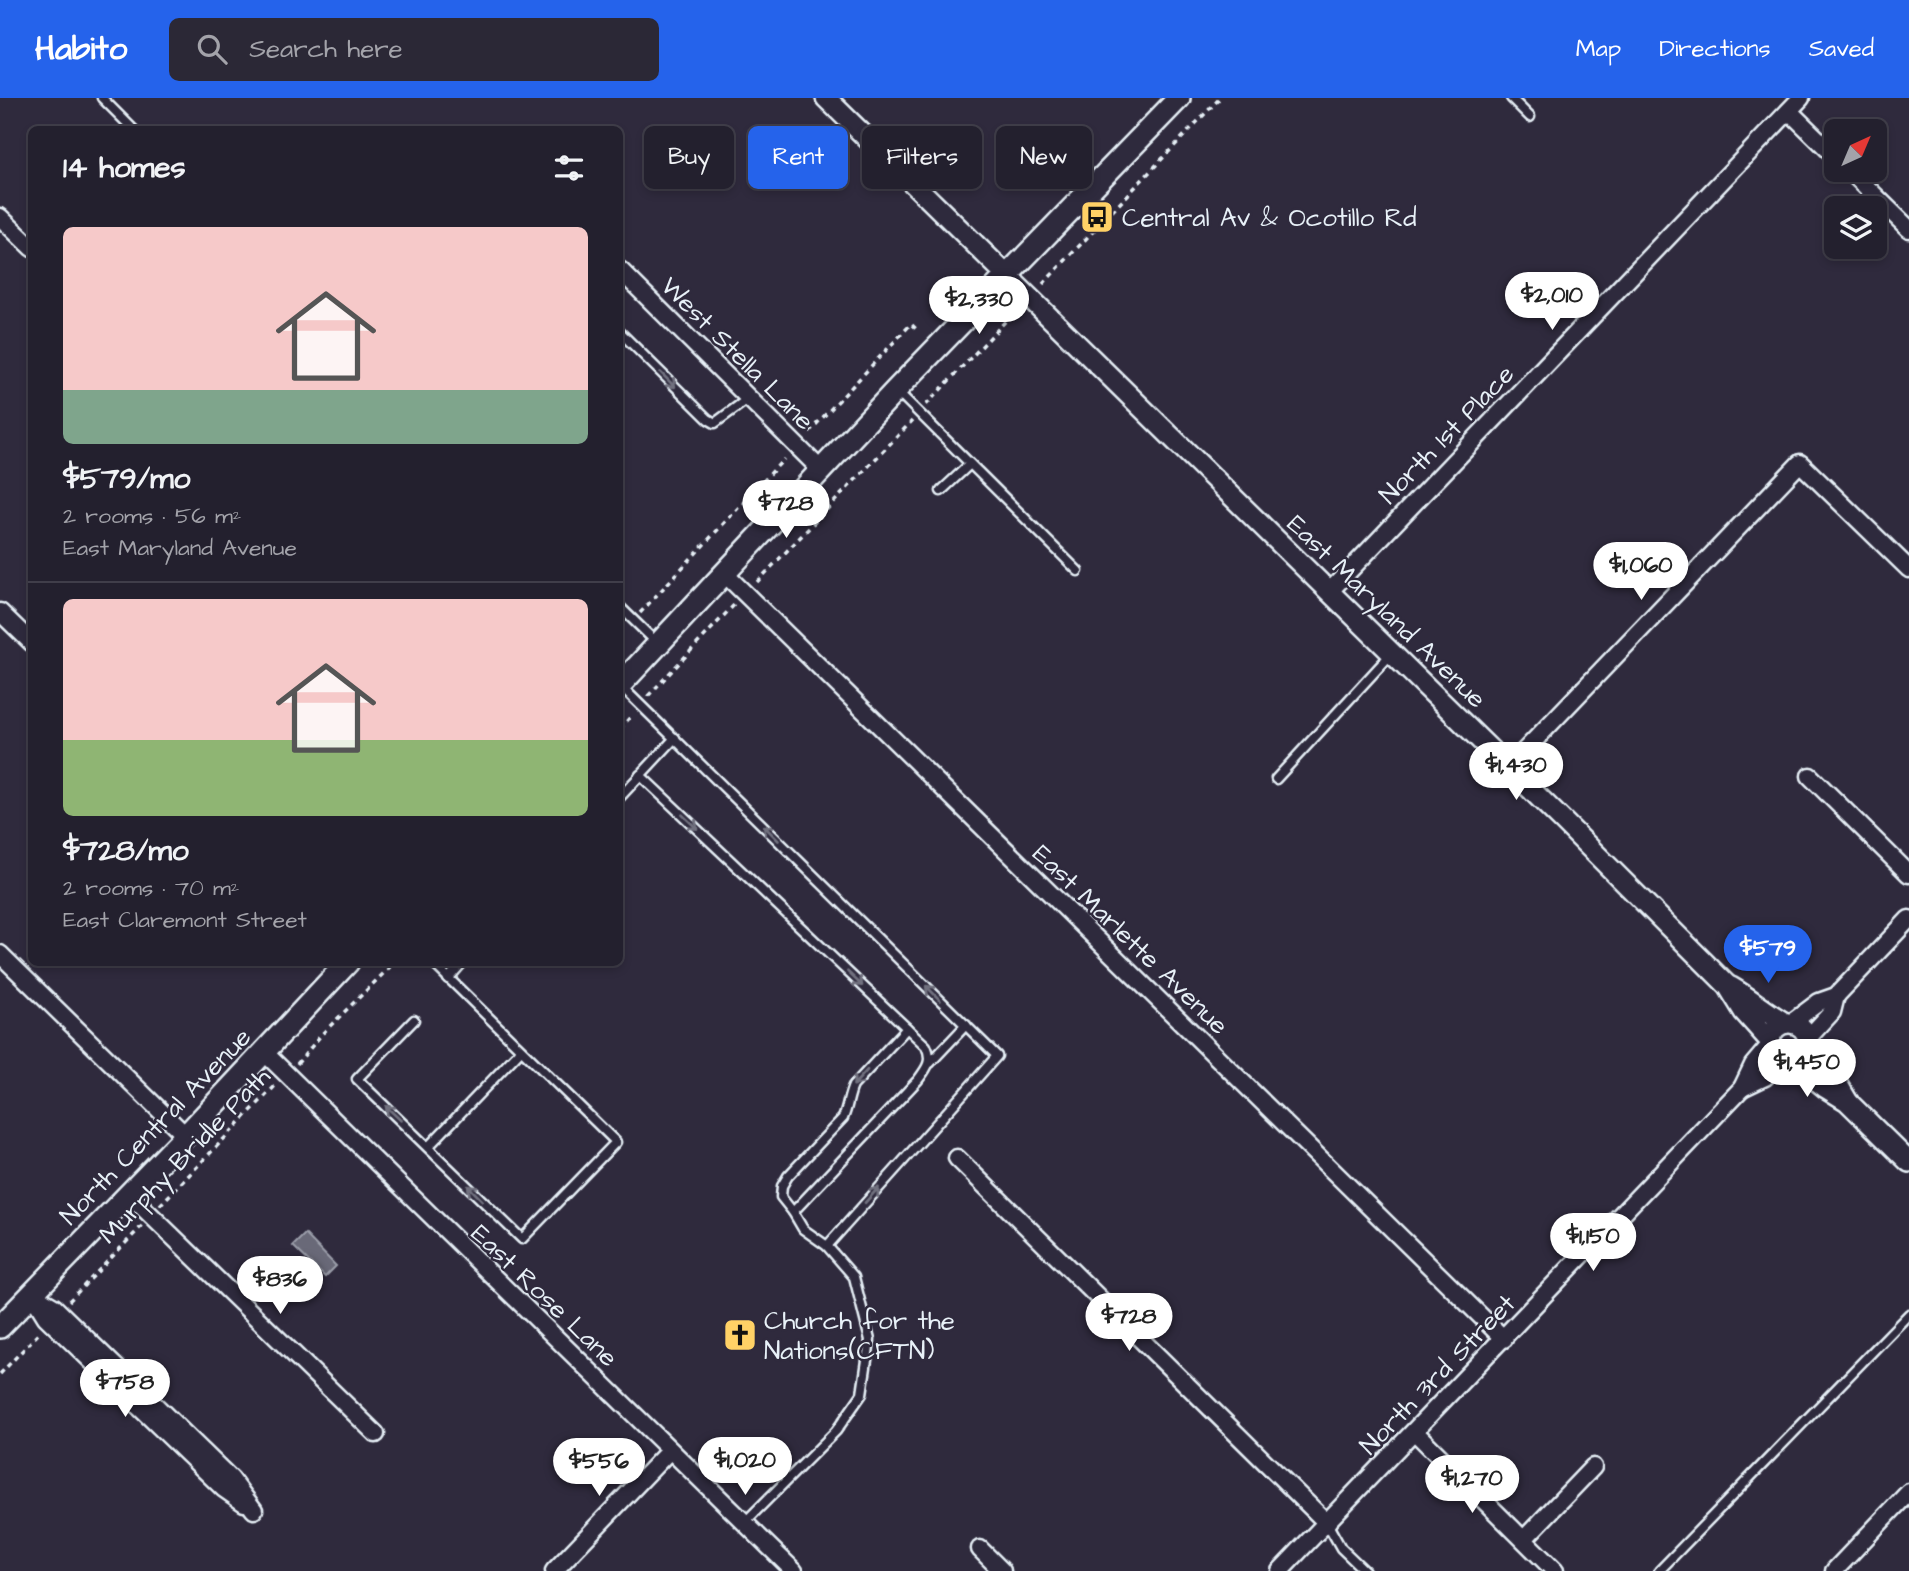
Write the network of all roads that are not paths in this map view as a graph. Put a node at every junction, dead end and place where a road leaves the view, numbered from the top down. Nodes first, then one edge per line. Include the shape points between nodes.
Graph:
1 (102, 98) edge
2 (826, 98) edge
3 (1179, 98) edge
4 (1511, 98) edge
5 (1801, 98) edge
6 (1789, 111) junction
7 (1530, 117) dead end
8 (130, 126) edge
9 (1824, 145) edge
10 (1861, 182) edge
11 (0, 217) edge
12 (1909, 229) edge
13 (28, 244) edge
14 (623, 273) edge
15 (1006, 277) junction
16 (623, 335) edge
17 (896, 390) junction
18 (749, 398) junction
19 (970, 464) junction
20 (822, 471) junction
21 (941, 491) dead end
22 (1909, 569) edge
23 (1078, 571) dead end
24 (724, 575) junction
25 (1329, 592) junction
26 (623, 610) edge
27 (0, 612) edge
28 (28, 639) edge
29 (658, 644) junction
30 (1392, 653) junction
31 (623, 682) edge
32 (623, 688) edge
33 (675, 738) junction
34 (1509, 767) junction
35 (640, 775) junction
36 (1810, 776) dead end
37 (1276, 779) dead end
38 (623, 794) edge
39 (1909, 874) edge
40 (1909, 919) edge
41 (0, 954) edge
42 (344, 966) edge
43 (436, 966) edge
44 (459, 966) edge
45 (448, 979) junction
46 (1728, 986) junction
47 (1836, 996) junction
48 (414, 1020) dead end
49 (1788, 1023) junction
50 (966, 1025) junction
51 (907, 1028) junction
52 (1808, 1041) junction
53 (521, 1049) junction
54 (264, 1052) junction
55 (1779, 1052) junction
56 (930, 1063) junction
57 (1847, 1101) junction
58 (186, 1136) junction
59 (428, 1147) junction
60 (957, 1158) dead end
61 (1909, 1162) edge
62 (129, 1194) junction
63 (793, 1212) junction
64 (827, 1246) junction
65 (32, 1294) junction
66 (1909, 1314) edge
67 (0, 1327) edge
68 (1504, 1339) junction
69 (144, 1403) junction
70 (1415, 1432) junction
71 (376, 1434) dead end
72 (670, 1450) junction
73 (1593, 1467) dead end
74 (1909, 1492) edge
75 (744, 1522) junction
76 (1326, 1523) junction
77 (1524, 1539) junction
78 (980, 1549) dead end
79 (1836, 1570) edge
80 (554, 1571) edge
81 (794, 1571) edge
82 (1002, 1571) edge
83 (1280, 1571) edge
84 (1365, 1571) edge
85 (1555, 1571) edge
86 (1659, 1571) edge

1 - 8 lane
2 - 15 street, East Maryland Avenue
3 - 15 main road
4 - 7 lane
5 - 6 street, North 1st Place
6 - 9 street
6 - 25 street, North 1st Place
10 - 12 street
11 - 13 street
14 - 18 street, West Stella Lane
15 - 17 main road
15 - 25 street, East Maryland Avenue
16 -> 18 lane via 708,419 724,418
17 - 19 lane
17 - 20 main road
18 - 20 street, West Stella Lane
19 - 21 lane
19 - 23 lane
20 - 24 main road
22 - 34 street via 1800,463
24 - 29 main road
24 - 68 street, East Marlette Avenue
25 - 30 street, East Maryland Avenue
26 - 29 lane
27 - 28 street
29 - 31 main road
30 - 34 street, East Maryland Avenue
30 - 37 lane
32 - 33 lane
33 - 35 lane
50 -> 33 lane
34 - 46 street, East Maryland Avenue
35 - 38 lane
35 -> 51 lane
36 - 39 street
40 - 47 street
41 - 58 street
42 - 54 main road, North Central Avenue
43 - 45 lane
44 - 45 lane
45 - 53 lane
46 - 49 street, East Maryland Avenue
46 - 55 street, East Maryland Avenue
47 - 49 street
47 - 52 street via 1832,1013
59 -> 48 lane via 357,1079
49 - 52 street, East Maryland Avenue via 1802,1027
49 - 55 street via 1776,1027
50 - 56 lane
64 -> 50 lane via 997,1056
51 - 56 lane via 926,1046
51 -> 63 lane via 853,1086 843,1118 788,1176 781,1198
52 - 55 street via 1801,1057
52 - 57 street, East Maryland Avenue
53 - 59 lane
53 -> 59 lane via 616,1142 522,1240
54 - 58 main road, North Central Avenue
54 - 72 street, East Rose Lane
55 - 57 street, East Maryland Avenue
55 - 68 street, North 3rd Street via 1753,1065 1742,1088
56 - 63 lane
57 - 61 street, East Maryland Avenue
58 - 62 main road, North Central Avenue
60 - 76 street
62 - 65 main road, North Central Avenue
62 - 71 street
63 - 64 lane via 803,1228
64 - 75 lane via 854,1277 870,1340 862,1394 836,1431
65 - 67 main road, North Central Avenue
65 - 69 street
66 - 86 lane
68 - 70 street, North 3rd Street
69 - 69 street via 224,1489 254,1510 231,1479
70 - 76 street, North 3rd Street
70 - 77 street
72 - 75 street, East Rose Lane
72 - 80 street
73 - 77 street
74 - 79 street
75 - 81 street, East Rose Lane
76 - 83 street, North 3rd Street
76 - 84 lane via 1341,1548
77 - 85 street
78 - 82 street

